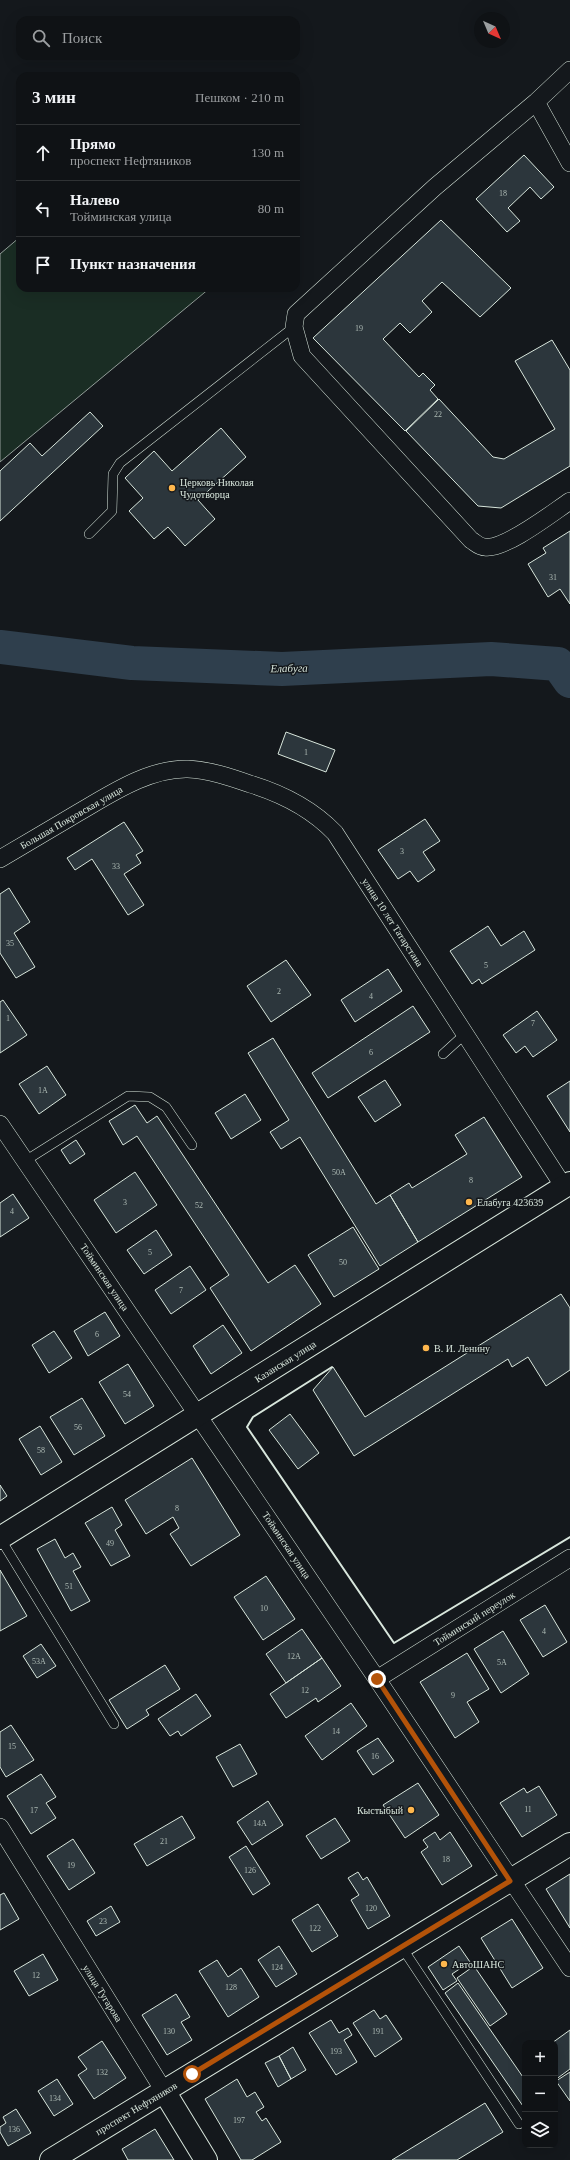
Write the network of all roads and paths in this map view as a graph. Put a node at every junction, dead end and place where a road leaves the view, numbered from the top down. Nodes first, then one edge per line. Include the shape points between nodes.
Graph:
1 (570, 70) edge
2 (536, 102) junction
3 (570, 163) edge
4 (294, 326) junction
5 (570, 501) edge
6 (89, 534) dead end
7 (144, 779) joint
8 (0, 859) edge
9 (465, 1034) junction
10 (443, 1054) dead end
11 (0, 1124) edge
12 (192, 1145) dead end
13 (25, 1161) junction
14 (567, 1185) edge
15 (199, 1415) junction
16 (0, 1538) edge
17 (570, 1558) edge
18 (377, 1679) junction
19 (114, 1724) dead end
20 (0, 1827) edge
21 (570, 1844) edge
22 (510, 1881) junction
23 (401, 1946) junction
24 (570, 1968) edge
25 (164, 2091) junction
26 (519, 2124) dead end
27 (51, 2160) edge
28 (206, 2160) edge

1 - 2 street
2 - 3 street
2 - 4 street via 436,187 296,314
4 - 5 street via 302,356 479,546 486,548 501,545
4 - 6 lane via 120,463 113,474 112,511
7 - 8 street, Большая Покровская улица via 131,782
7 - 9 street, улица 10 лет Татарстана via 187,769 208,772 258,786 295,801 321,818 335,833
9 - 10 lane
9 - 14 street, улица 10 лет Татарстана
11 - 13 street, Тойминская улица
12 - 13 lane via 166,1107 150,1097 128,1096
13 - 15 street, Тойминская улица
14 - 15 street, Казанская улица
15 - 16 street, Казанская улица
15 - 18 street, Тойминская улица
16 - 19 lane
17 - 18 street, Тойминский переулок
18 - 22 street, Тойминская улица
20 - 25 street, улица Тугарова
21 - 22 street, проспект Нефтяников
22 - 23 street, проспект Нефтяников
22 - 24 street, Тойминская улица
23 - 25 street, проспект Нефтяников
23 - 26 lane
25 - 27 street, проспект Нефтяников
25 - 28 street, улица Тугарова

